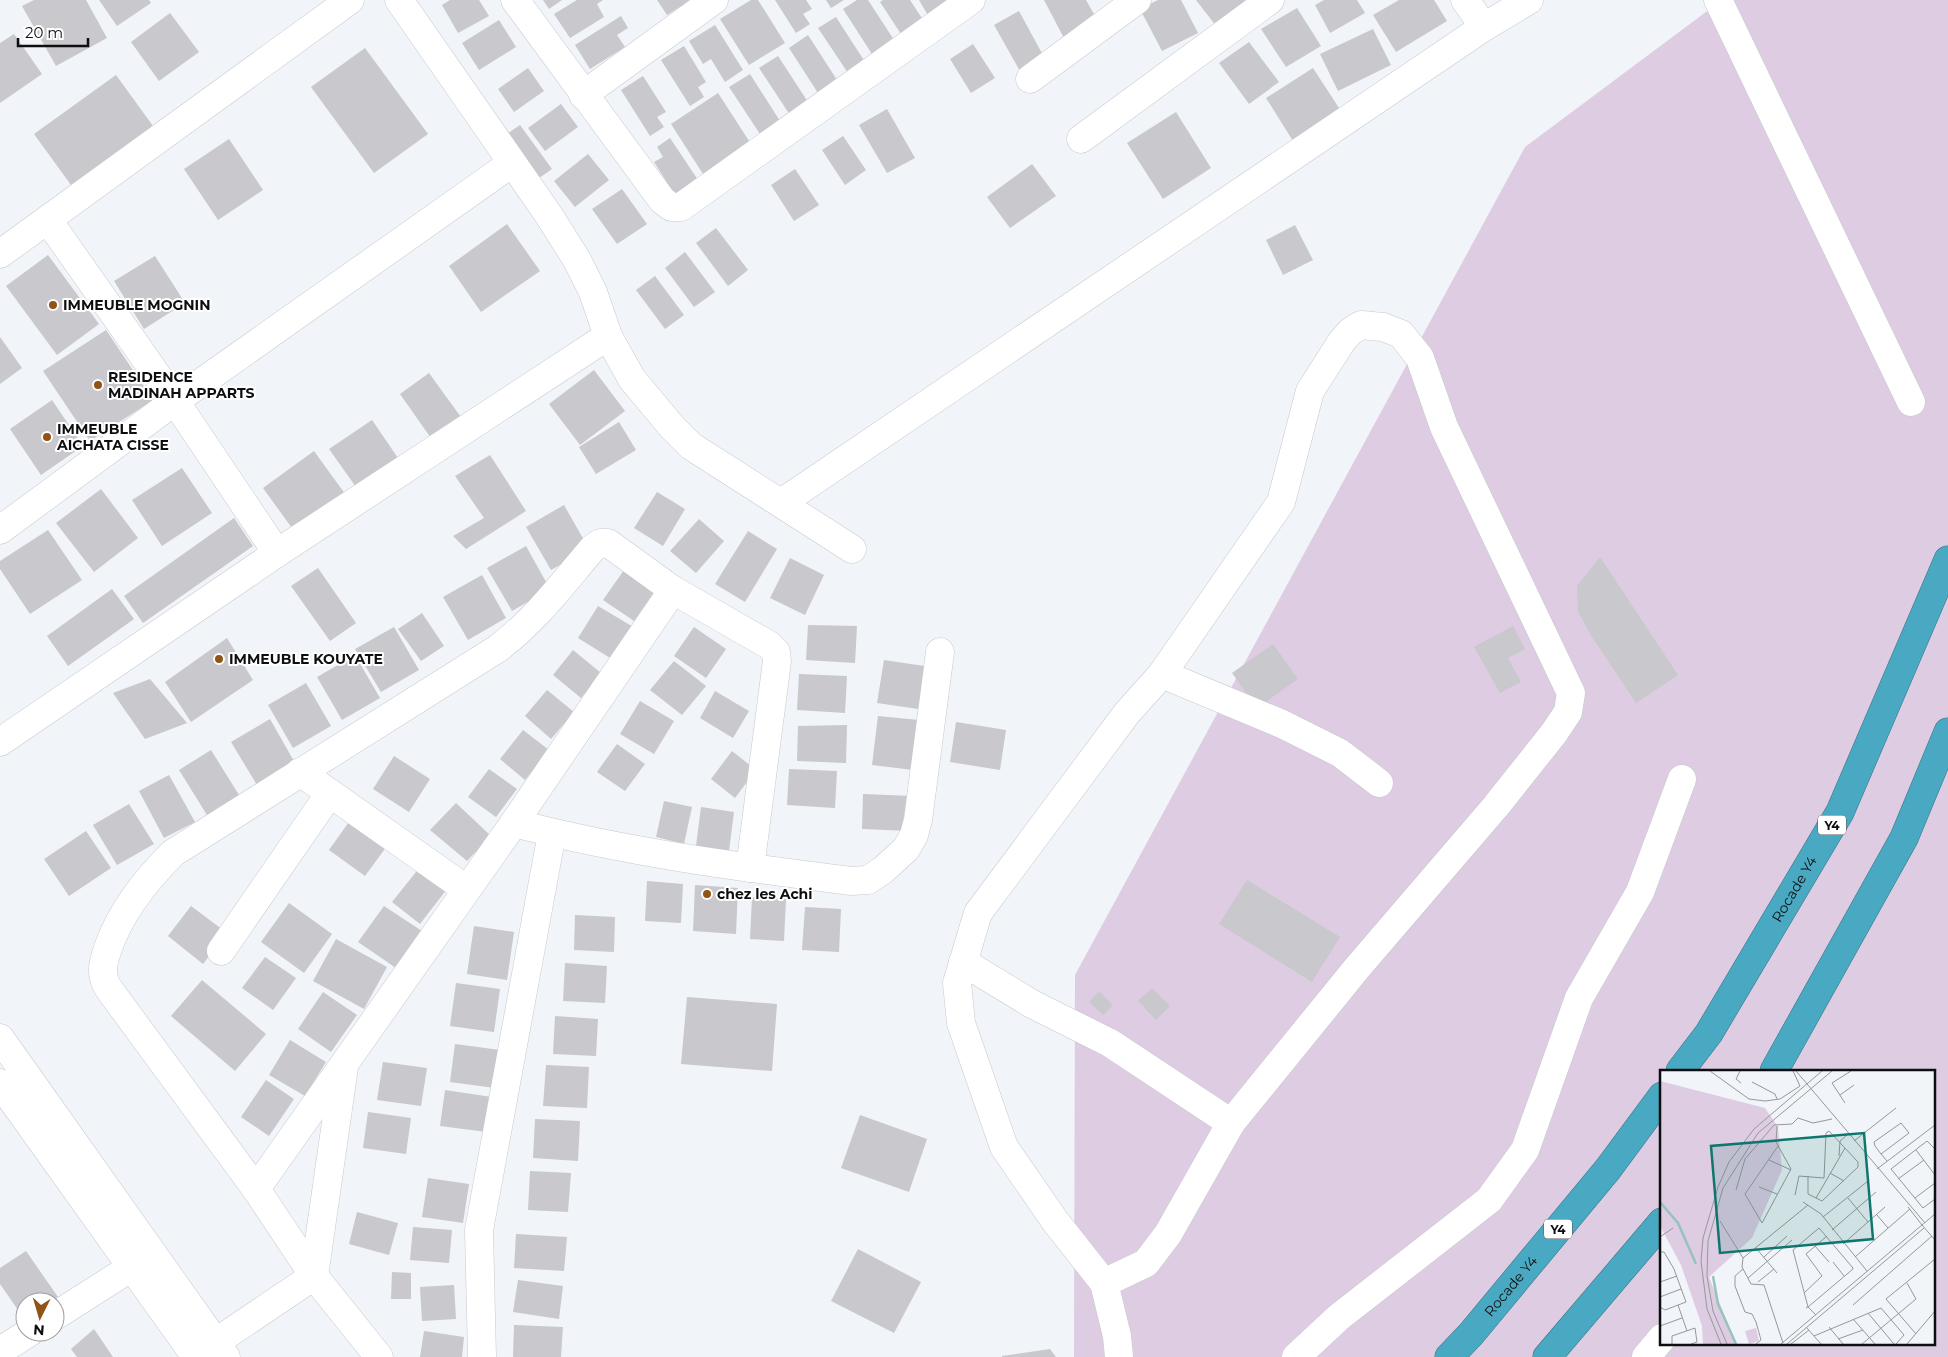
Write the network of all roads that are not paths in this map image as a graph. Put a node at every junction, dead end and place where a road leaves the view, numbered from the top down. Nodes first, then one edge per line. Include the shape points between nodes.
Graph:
1 (350, 0) edge
2 (399, 0) edge
3 (515, 0) edge
4 (714, 0) edge
5 (971, 0) edge
6 (1138, 0) edge
7 (1270, 0) edge
8 (1465, 0) edge
9 (1528, 0) edge
10 (1718, 0) edge
11 (1484, 27) junction
12 (1030, 79) dead end
13 (583, 96) junction
14 (1081, 139) dead end
15 (512, 163) junction
16 (48, 220) junction
17 (0, 254) edge
18 (608, 336) junction
19 (175, 401) junction
20 (1911, 402) dead end
21 (781, 503) junction
22 (0, 530) edge
23 (852, 549) dead end
24 (277, 553) junction
25 (1948, 560) edge
26 (673, 590) junction
27 (940, 652) dead end
28 (1162, 674) junction
29 (1948, 732) edge
30 (0, 742) edge
31 (300, 772) junction
32 (1682, 779) dead end
33 (1379, 783) dead end
34 (330, 793) junction
35 (514, 824) junction
36 (552, 833) junction
37 (750, 868) junction
38 (466, 889) junction
39 (221, 951) dead end
40 (963, 962) junction
41 (0, 1038) edge
42 (345, 1063) junction
43 (1681, 1070) edge
44 (1775, 1070) edge
45 (0, 1083) edge
46 (1660, 1099) edge
47 (1231, 1123) junction
48 (256, 1189) junction
49 (1660, 1224) edge
50 (132, 1267) junction
51 (314, 1276) junction
52 (1104, 1283) junction
53 (65, 1310) edge
54 (1660, 1340) edge
55 (15, 1342) edge
56 (0, 1351) edge
57 (213, 1352) edge
58 (379, 1357) edge
59 (482, 1357) edge
60 (1119, 1357) edge
61 (1296, 1357) edge
62 (1448, 1357) edge
63 (1547, 1357) edge
64 (1646, 1357) edge

1 - 16 street
2 - 15 street
3 - 13 street
4 - 13 street
5 - 13 street via 682,207 671,207 662,200
6 - 12 street
7 - 14 street
8 - 11 street
9 - 11 street
10 - 20 street
11 - 21 street
15 - 18 street via 577,260 593,292
15 - 19 street
16 - 17 street
16 - 19 street
18 - 21 street via 632,379 691,446
18 - 24 street
19 - 22 street
19 - 24 street
21 - 23 street
24 - 30 street
25 - 43 highway, Rocade Y4 / Y4 via 1840,812 1709,1033
26 - 31 street via 608,543 600,543 514,637
26 - 35 street
26 - 37 street via 776,652
27 - 37 street via 918,820 906,849 868,880 852,881
28 - 33 street via 1282,724 1340,753
28 - 40 street via 1127,713 978,913
28 - 47 street via 1281,502 1310,391 1342,341 1361,326 1383,327 1401,334 1420,358 1444,427 1572,692 1568,712 1496,806 1357,968
29 - 44 highway via 1904,838
31 - 34 street
31 - 48 street via 173,853 152,873 113,932 104,959 103,978 111,992
32 - 61 street via 1640,892 1579,998 1525,1150 1489,1200 1339,1317
34 - 38 street
34 - 39 street
35 - 36 street
35 - 38 street
36 - 37 street
36 - 59 street via 479,1230
38 - 42 street
40 - 47 street via 1032,1004 1110,1043
40 - 52 street via 957,983 961,1022 1004,1147 1054,1221
41 - 57 street
42 - 48 street
42 - 51 street
45 - 50 street
46 - 62 highway, Rocade Y4 / Y4 via 1608,1169 1471,1334
47 - 52 street via 1168,1234 1146,1263
48 - 51 street
49 - 63 highway
50 - 53 street
50 - 57 street
51 - 57 street
51 - 58 street
52 - 60 street
54 - 64 street
55 - 56 street

